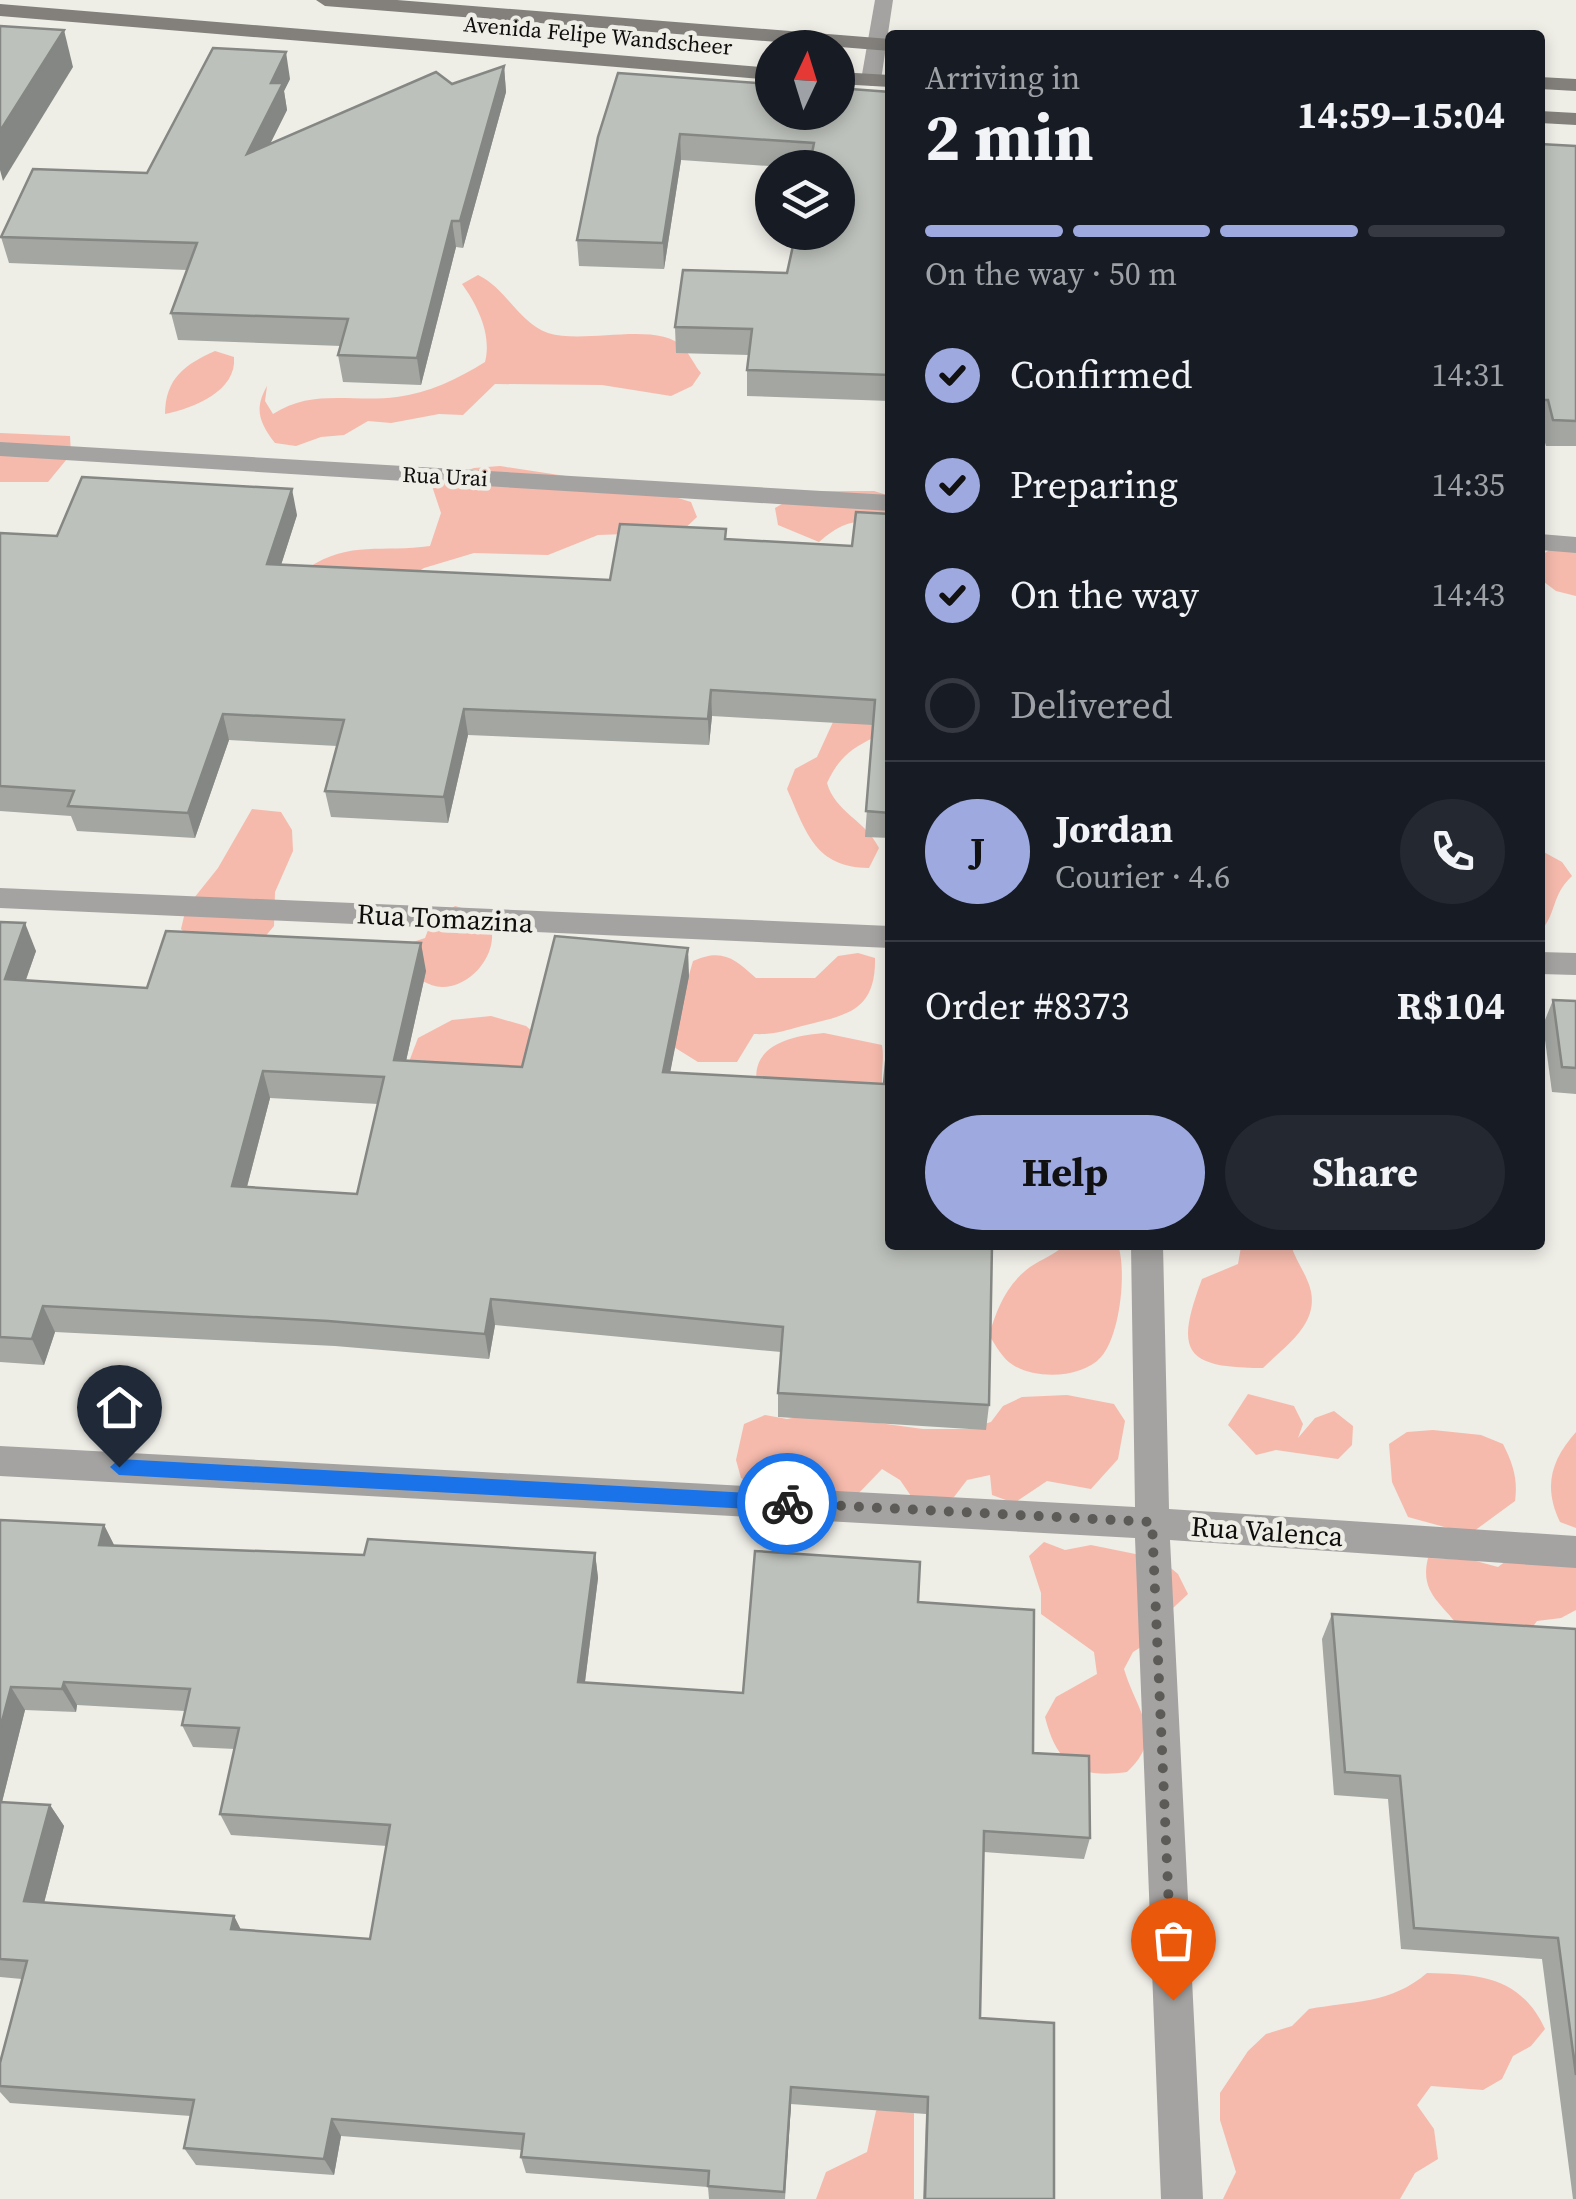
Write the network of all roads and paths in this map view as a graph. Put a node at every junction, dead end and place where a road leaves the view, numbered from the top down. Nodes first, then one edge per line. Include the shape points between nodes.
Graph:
1 (325, 0) edge
2 (884, 0) edge
3 (0, 10) edge
4 (884, 44) edge
5 (755, 73) edge
6 (855, 79) edge
7 (880, 81) edge
8 (1545, 83) edge
9 (1576, 85) edge
10 (1545, 117) edge
11 (1576, 119) edge
12 (0, 449) edge
13 (885, 503) edge
14 (1545, 542) edge
15 (1576, 544) edge
16 (0, 898) edge
17 (885, 937) edge
18 (1545, 962) edge
19 (1576, 964) edge
20 (1147, 1250) edge
21 (0, 1461) edge
22 (1152, 1522) junction
23 (1576, 1552) edge
24 (1182, 2199) edge

1 - 4 main road
2 - 4 street
3 - 5 main road, Avenida Felipe Wandscheer
4 - 7 street
6 - 7 main road
8 - 9 main road
10 - 11 main road
12 - 13 street, Rua Urai
14 - 15 street
16 - 17 street, Rua Tomazina
18 - 19 street
20 - 22 street
21 - 22 street, Rua Valenca
22 - 23 street, Rua Valenca
22 - 24 street

